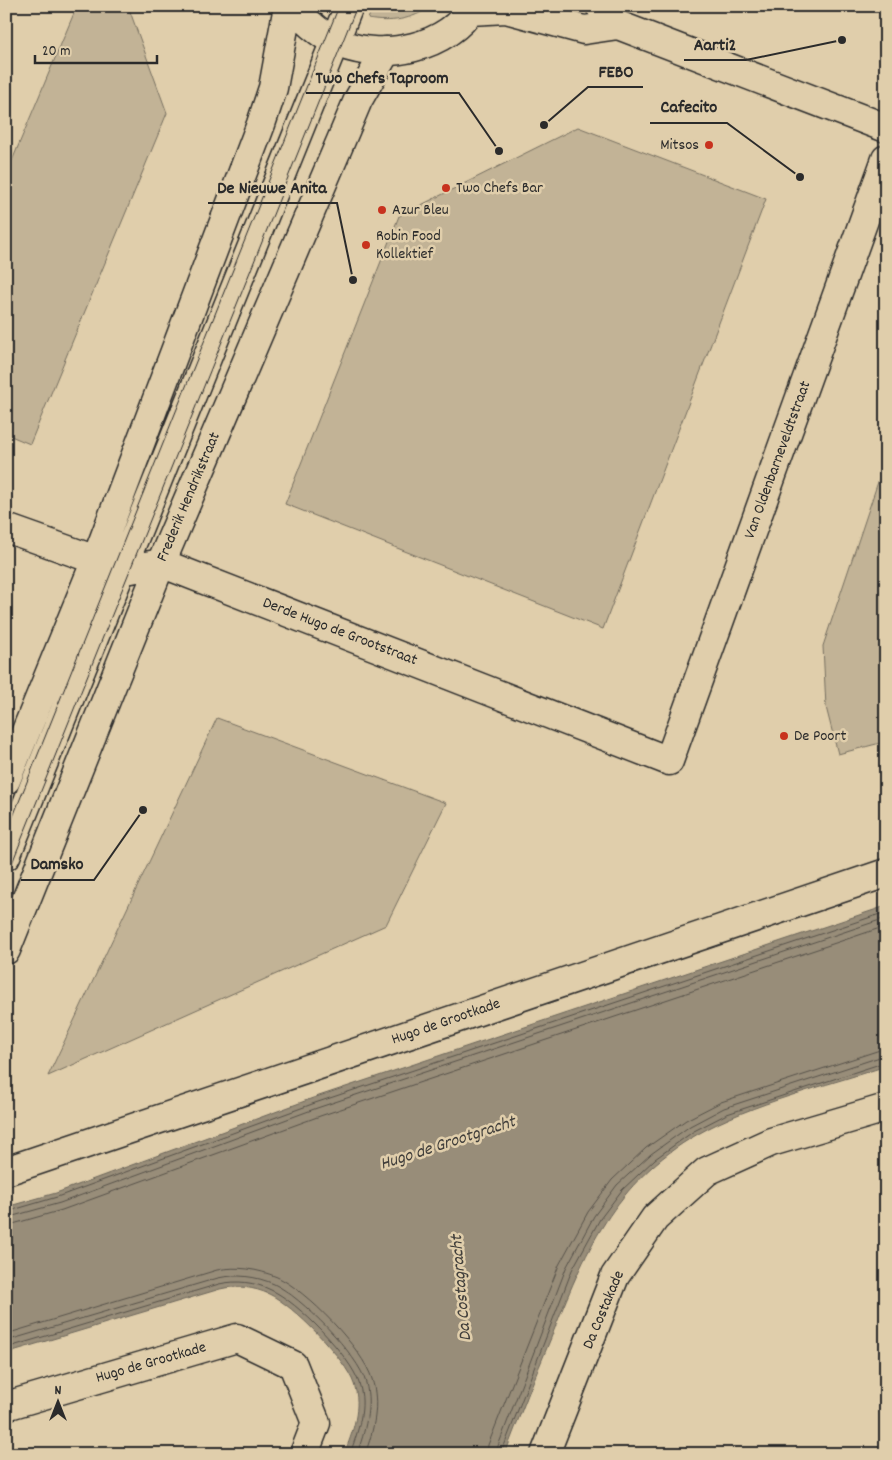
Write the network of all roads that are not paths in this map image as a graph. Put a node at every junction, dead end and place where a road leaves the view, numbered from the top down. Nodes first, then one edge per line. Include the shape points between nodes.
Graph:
1 (288, 6) edge
2 (292, 6) edge
3 (348, 6) edge
4 (600, 6) edge
5 (471, 9) edge
6 (618, 26) junction
7 (335, 41) junction
8 (386, 51) junction
9 (886, 128) edge
10 (886, 159) edge
11 (6, 528) edge
12 (96, 560) junction
13 (161, 563) junction
14 (123, 566) junction
15 (670, 761) joint
16 (6, 780) edge
17 (6, 856) edge
18 (886, 873) edge
19 (6, 950) edge
20 (886, 1108) edge
21 (6, 1171) edge
22 (6, 1406) edge
23 (304, 1454) edge
24 (545, 1454) edge

1 - 12 street via 273,88 261,124
2 - 7 street via 314,28
3 - 7 street
4 - 6 street
5 - 6 street via 506,9 584,30
5 - 8 street via 454,27 435,39 415,47
6 - 9 street
7 - 8 street via 370,51
7 - 14 street
8 - 13 street, Frederik Hendrikstraat via 358,100
10 - 15 street, Van Oldenbarneveldtstraat
11 - 12 street
12 - 14 street
12 - 16 street
13 - 14 street via 131,569
13 - 15 street, Derde Hugo de Grootstraat
13 - 19 street, Frederik Hendrikstraat
14 - 17 street
18 - 21 street, Hugo de Grootkade
20 - 24 street, Da Costakade via 771,1142 707,1172 655,1218 615,1276
22 - 23 street, Hugo de Grootkade via 238,1338 292,1365 316,1423

